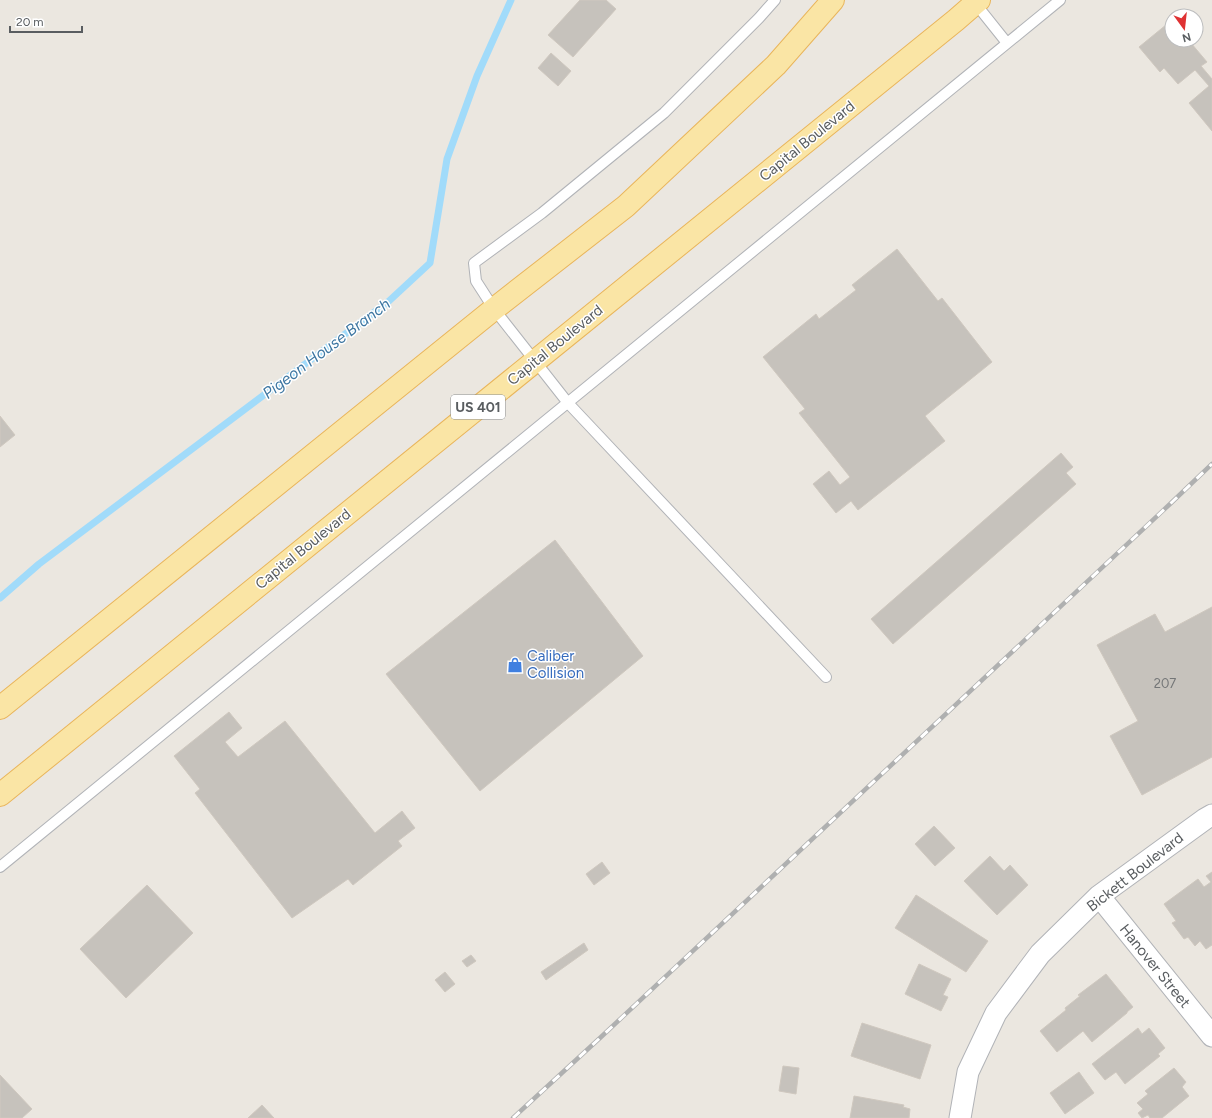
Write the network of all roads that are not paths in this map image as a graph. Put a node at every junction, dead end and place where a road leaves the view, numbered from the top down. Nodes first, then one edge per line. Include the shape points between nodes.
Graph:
1 (775, 0) edge
2 (833, 0) edge
3 (1060, 0) edge
4 (977, 2) edge
5 (1007, 43) junction
6 (494, 309) junction
7 (535, 362) junction
8 (568, 403) junction
9 (826, 677) dead end
10 (0, 708) edge
11 (0, 795) edge
12 (1212, 816) edge
13 (0, 867) edge
14 (1099, 896) junction
15 (1212, 1036) edge
16 (960, 1118) edge

1 - 6 lane via 664,113 542,213 474,263 476,282
2 - 6 main road via 776,65 626,206
3 - 5 lane
4 - 5 lane
4 - 7 main road, Capital Boulevard / US 401
5 - 8 lane
6 - 7 lane
6 - 10 main road
7 - 8 lane
7 - 11 main road, Capital Boulevard / US 401
8 - 9 lane
8 - 13 lane
12 - 14 street, Bickett Boulevard
14 - 15 street, Hanover Street
14 - 16 street, Bickett Boulevard via 1040,954 996,1013 968,1072

